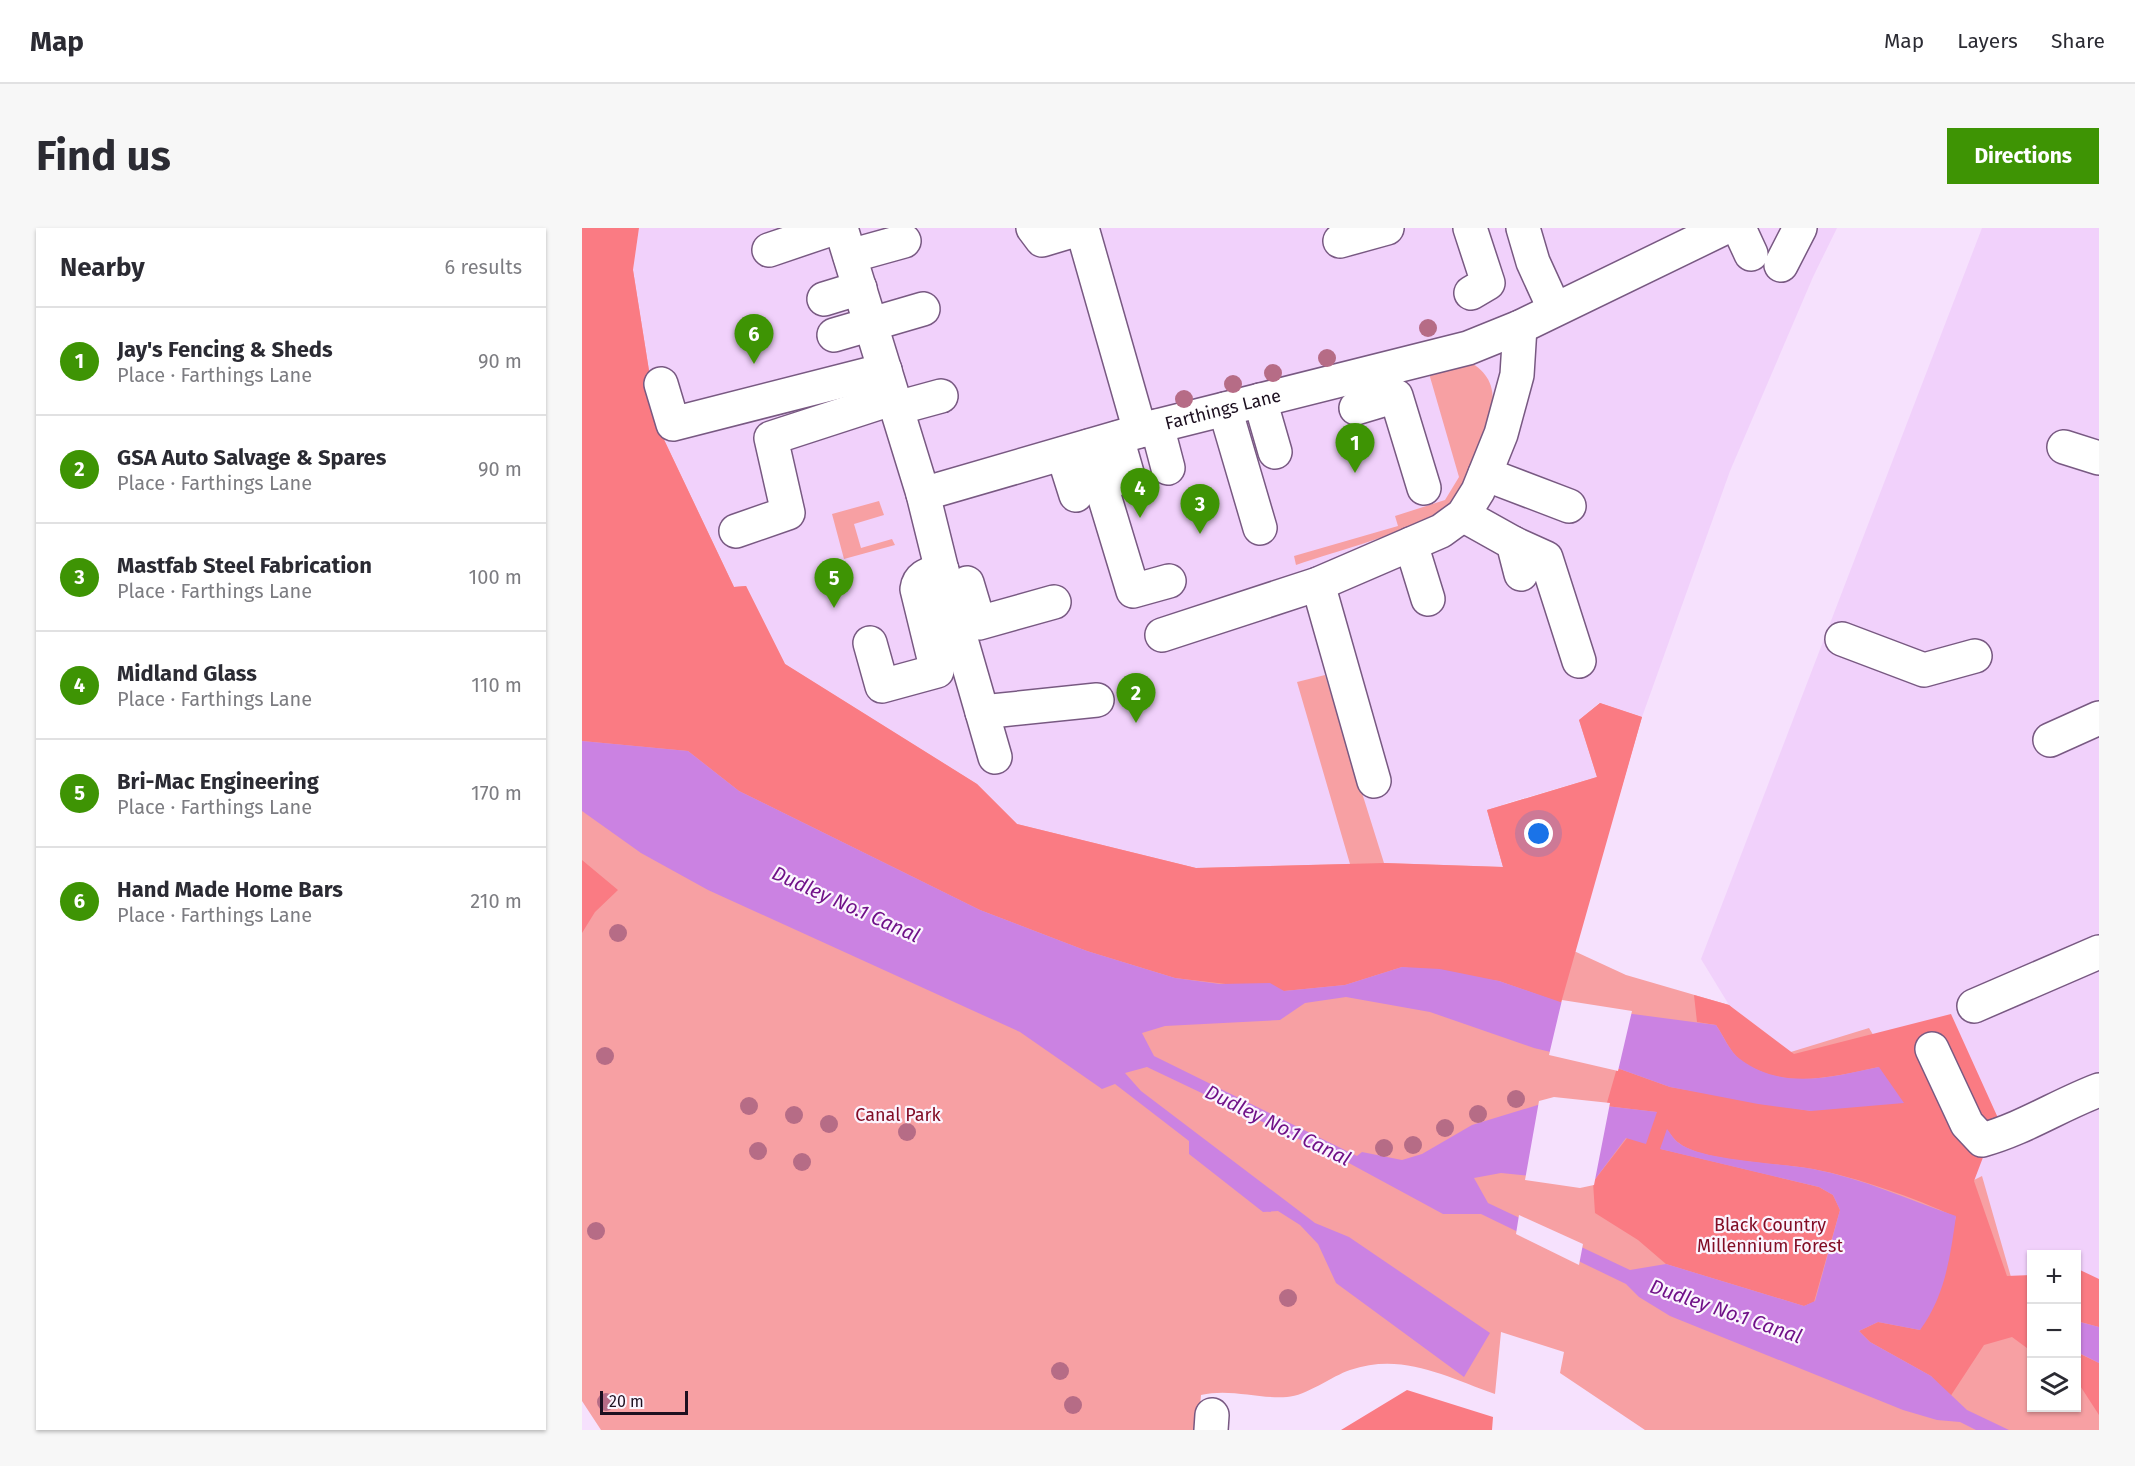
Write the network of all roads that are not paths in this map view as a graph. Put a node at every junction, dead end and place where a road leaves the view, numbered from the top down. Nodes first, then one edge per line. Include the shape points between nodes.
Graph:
1 (834, 228) edge
2 (1033, 228) edge
3 (1082, 228) edge
4 (1387, 228) edge
5 (1523, 228) edge
6 (1724, 228) edge
7 (1800, 228) edge
8 (1676, 238) edge
9 (1469, 240) edge
10 (904, 241) dead end
11 (1340, 241) dead end
12 (846, 242) edge
13 (1757, 249) edge
14 (769, 250) dead end
15 (860, 288) junction
16 (1471, 293) dead end
17 (824, 299) dead end
18 (1554, 308) junction
19 (923, 309) dead end
20 (871, 325) junction
21 (1520, 327) junction
22 (834, 335) dead end
23 (661, 384) dead end
24 (892, 392) junction
25 (941, 396) dead end
26 (1260, 400) junction
27 (1355, 405) junction
28 (1225, 409) junction
29 (1113, 439) junction
30 (2064, 447) dead end
31 (1275, 452) dead end
32 (2099, 458) edge
33 (1168, 468) dead end
34 (1485, 474) junction
35 (1129, 480) dead end
36 (1425, 488) dead end
37 (923, 494) junction
38 (1076, 495) dead end
39 (1569, 506) dead end
40 (1463, 515) junction
41 (1260, 528) dead end
42 (736, 531) dead end
43 (1513, 543) junction
44 (1411, 544) junction
45 (952, 570) junction
46 (1521, 574) dead end
47 (1169, 581) dead end
48 (1318, 584) junction
49 (1428, 599) dead end
50 (1054, 602) dead end
51 (1162, 635) dead end
52 (1842, 639) dead end
53 (870, 643) dead end
54 (1975, 656) dead end
55 (1579, 661) dead end
56 (1097, 700) dead end
57 (982, 712) junction
58 (2099, 718) edge
59 (2050, 740) dead end
60 (995, 757) dead end
61 (1374, 781) dead end
62 (2099, 952) edge
63 (1974, 1006) dead end
64 (1932, 1049) dead end
65 (2099, 1090) edge

1 - 14 street
2 - 3 street via 1042,240
3 - 29 street
4 - 11 street
5 - 9 street
5 - 18 street
6 - 8 street, Farthings Lane
7 - 13 street
8 - 18 street, Farthings Lane
9 - 16 street via 1488,283
10 - 12 street
12 - 15 street
15 - 17 street
15 - 20 street
18 - 21 street, Farthings Lane
19 - 20 street
20 - 22 street
20 - 24 street
21 - 27 street, Farthings Lane via 1468,348
21 - 34 street via 1517,375
23 - 24 street via 673,424
24 - 25 street
24 - 37 street
24 - 42 street via 771,438 788,513
26 - 27 street, Farthings Lane
26 - 28 street, Farthings Lane
26 - 31 street
27 - 36 street via 1396,396
28 - 29 street, Farthings Lane
28 - 41 street
29 - 33 street
29 - 35 street
29 - 37 street, Farthings Lane
29 - 38 street
29 - 47 street via 1133,591
30 - 32 street
34 - 39 street
34 - 40 street
37 - 45 street
40 - 43 street
40 - 44 street via 1441,531
43 - 46 street
43 - 55 street via 1546,558
44 - 48 street
44 - 49 street
45 - 50 street via 979,623
45 - 53 street via 925,575 918,582 937,671 882,686
45 - 57 street
48 - 51 street
48 - 61 street
52 - 54 street via 1924,670
56 - 57 street
57 - 60 street
58 - 59 street
62 - 63 street
64 - 65 street via 1967,1124 1982,1140 2010,1132

